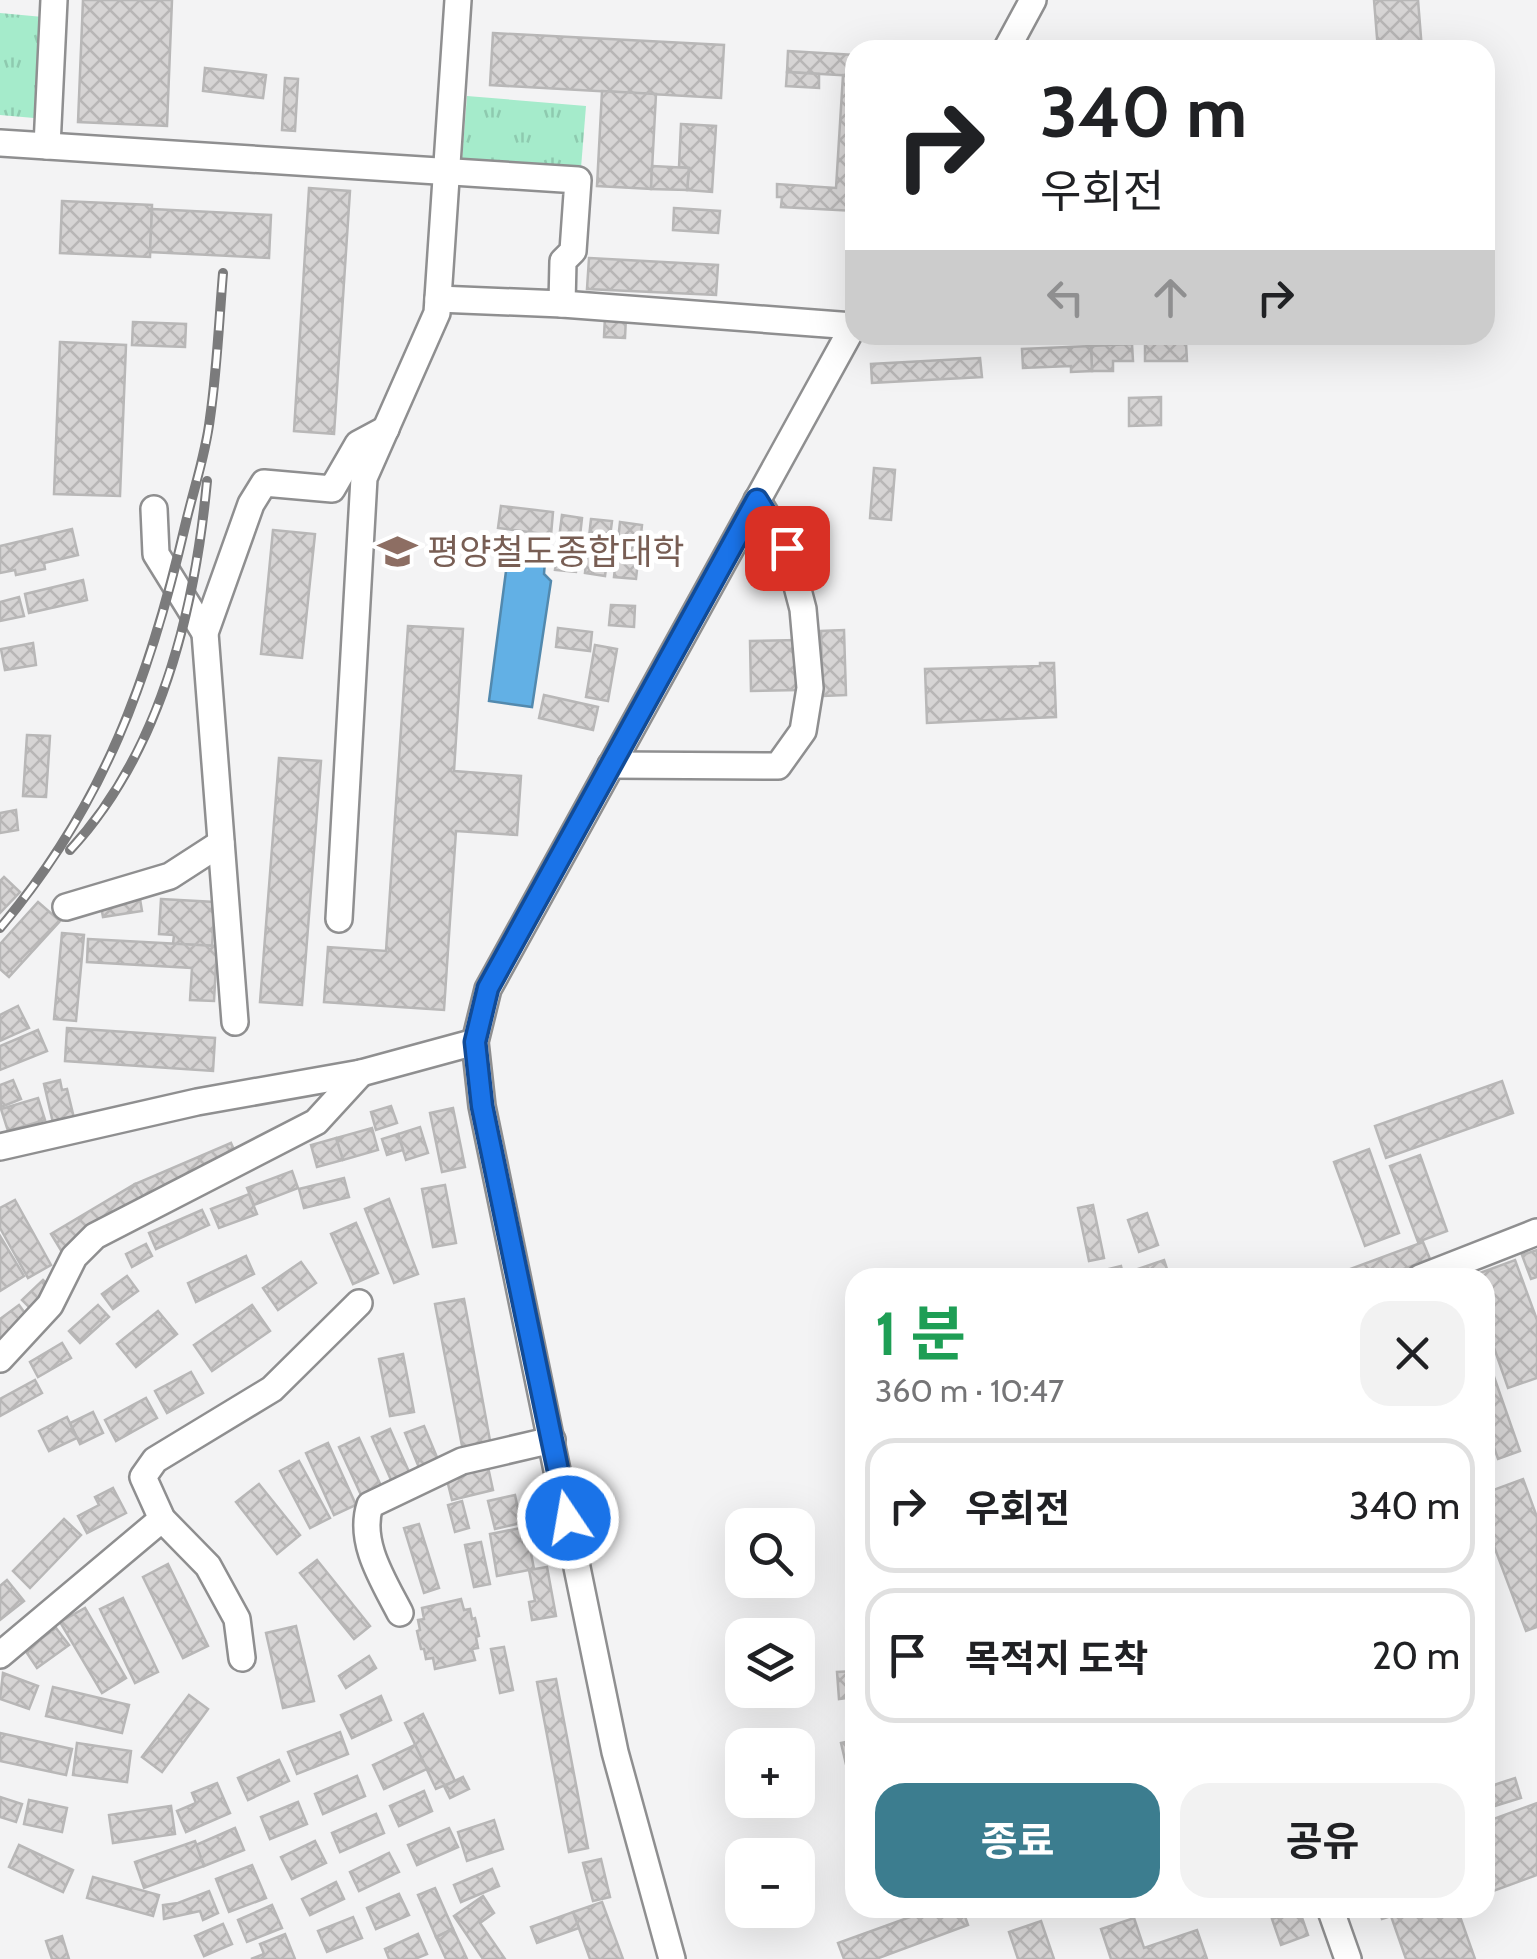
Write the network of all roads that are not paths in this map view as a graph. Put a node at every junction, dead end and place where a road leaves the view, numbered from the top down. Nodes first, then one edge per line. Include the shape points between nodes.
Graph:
1 (54, 0) edge
2 (458, 0) edge
3 (1033, 0) edge
4 (1011, 40) edge
5 (0, 143) edge
6 (47, 146) junction
7 (446, 170) junction
8 (438, 299) junction
9 (562, 304) junction
10 (845, 323) edge
11 (845, 340) edge
12 (386, 429) junction
13 (757, 500) junction
14 (154, 509) dead end
15 (205, 633) junction
16 (611, 766) junction
17 (221, 843) junction
18 (66, 907) dead end
19 (339, 918) dead end
20 (235, 1022) dead end
21 (475, 1042) junction
22 (361, 1073) junction
23 (0, 1147) edge
24 (1537, 1232) edge
25 (1445, 1268) edge
26 (359, 1304) dead end
27 (0, 1360) edge
28 (552, 1440) junction
29 (162, 1519) junction
30 (400, 1613) dead end
31 (0, 1655) edge
32 (242, 1658) dead end
33 (1334, 1918) edge
34 (672, 1959) edge
35 (1348, 1959) edge

1 - 6 street
2 - 7 street
3 - 4 street
5 - 6 street
6 - 7 street
7 - 8 street
7 - 9 street via 578,180
8 - 9 street
8 - 12 street
9 - 10 street
11 - 13 street
12 - 15 street via 358,444 332,489 264,483
12 - 19 street via 364,478
13 - 16 street
13 - 16 street via 787,548 803,609 810,688 803,731 778,766
14 - 15 street via 156,554
15 - 17 street
16 - 21 street via 488,988
17 - 18 street via 170,876
17 - 20 street
21 - 22 street
21 - 28 street via 482,1106
22 - 23 street
22 - 27 street via 316,1122 95,1236 74,1257 50,1305
24 - 25 street
26 - 29 street via 272,1389 155,1460 143,1477
28 - 30 street via 462,1461 370,1505 364,1525
28 - 34 street via 615,1752
29 - 31 street
29 - 32 street via 208,1566 237,1619
33 - 35 street

